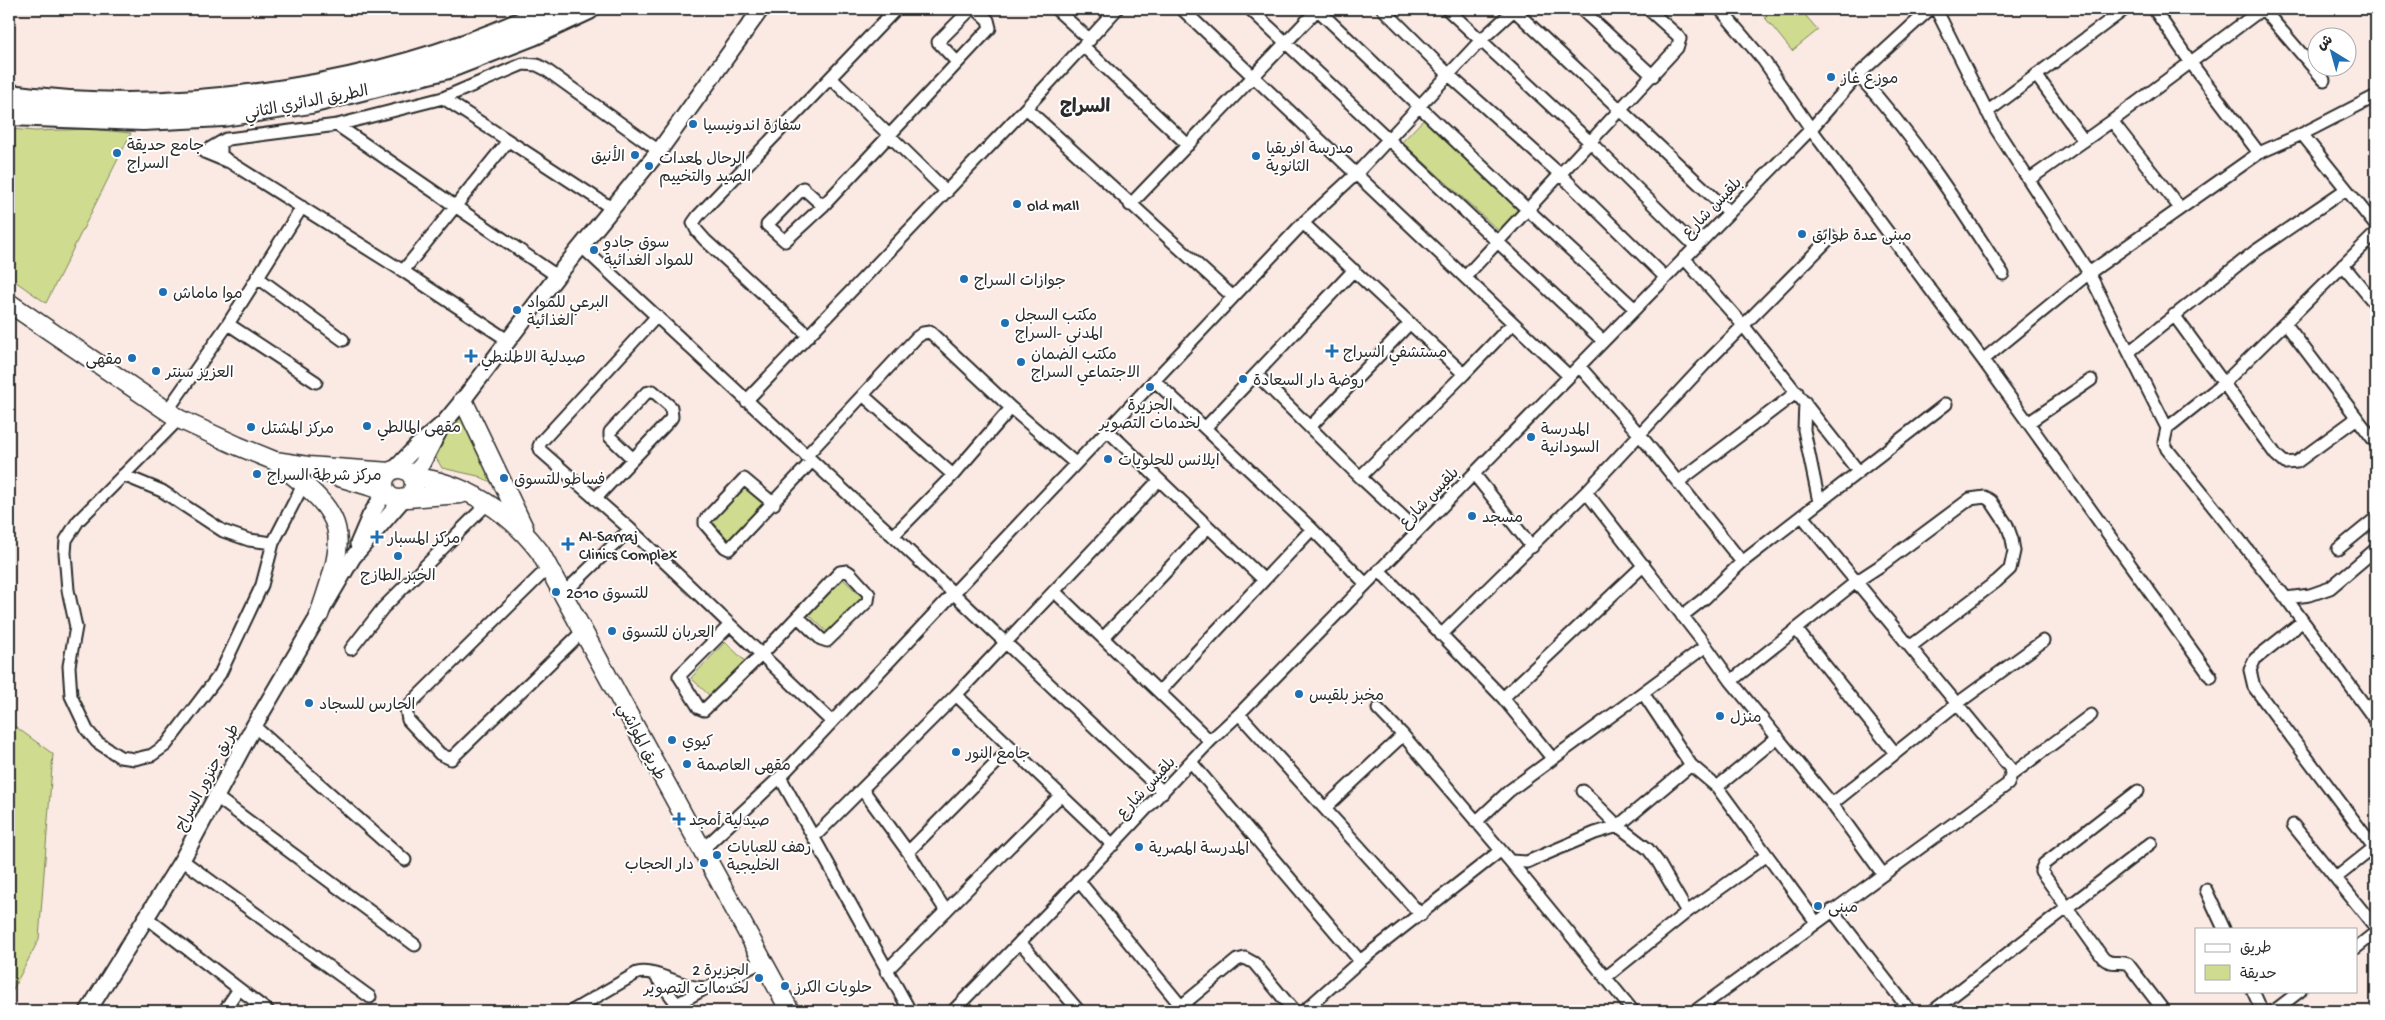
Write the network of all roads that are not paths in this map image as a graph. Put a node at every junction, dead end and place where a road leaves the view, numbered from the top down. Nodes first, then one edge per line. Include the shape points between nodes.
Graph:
1 (550, 9) edge
2 (589, 9) edge
3 (761, 9) edge
4 (896, 9) edge
5 (971, 9) edge
6 (976, 9) edge
7 (1056, 9) edge
8 (1118, 9) edge
9 (1182, 9) edge
10 (1250, 9) edge
11 (1317, 9) edge
12 (1383, 9) edge
13 (1447, 9) edge
14 (1514, 9) edge
15 (1581, 9) edge
16 (1648, 9) edge
17 (1720, 9) edge
18 (1930, 9) edge
19 (1936, 9) edge
20 (2125, 9) edge
21 (2154, 9) edge
22 (2262, 9) edge
23 (1481, 40) junction
24 (1286, 42) junction
25 (1087, 44) junction
26 (957, 62) junction
27 (2191, 64) junction
28 (1449, 75) junction
29 (2036, 75) junction
30 (1653, 76) junction
31 (1858, 76) junction
32 (1254, 77) junction
33 (831, 78) junction
34 (2324, 80) dead end
35 (9, 95) edge
36 (443, 98) junction
37 (2374, 100) edge
38 (1420, 106) junction
39 (1026, 108) junction
40 (1621, 110) junction
41 (1987, 112) junction
42 (9, 115) edge
43 (2112, 121) junction
44 (336, 125) junction
45 (1811, 128) junction
46 (2302, 134) junction
47 (890, 137) junction
48 (1390, 140) junction
49 (508, 141) junction
50 (2084, 142) junction
51 (1591, 143) junction
52 (1188, 145) junction
53 (658, 151) junction
54 (2260, 153) junction
55 (1356, 174) junction
56 (1561, 174) junction
57 (2030, 179) junction
58 (2345, 190) junction
59 (947, 192) junction
60 (1130, 205) junction
61 (453, 206) junction
62 (823, 206) junction
63 (302, 207) junction
64 (2180, 208) junction
65 (613, 209) junction
66 (1528, 210) junction
67 (1730, 212) junction
68 (1303, 223) junction
69 (2376, 226) edge
70 (2376, 233) edge
71 (1831, 237) dead end
72 (1498, 242) junction
73 (1696, 246) junction
74 (582, 247) junction
75 (1684, 258) junction
76 (2343, 265) junction
77 (1354, 270) junction
78 (403, 271) junction
79 (2089, 273) junction
80 (2003, 274) dead end
81 (557, 276) junction
82 (257, 277) junction
83 (1465, 277) junction
84 (1665, 277) junction
85 (1234, 297) junction
86 (9, 303) edge
87 (2376, 305) edge
88 (1635, 309) junction
89 (2174, 315) junction
90 (657, 316) junction
91 (1513, 323) junction
92 (2285, 323) junction
93 (228, 324) junction
94 (1410, 324) junction
95 (1744, 325) junction
96 (809, 336) junction
97 (343, 340) dead end
98 (509, 341) junction
99 (1603, 341) junction
100 (2129, 352) junction
101 (1982, 360) junction
102 (1579, 366) junction
103 (1256, 374) junction
104 (1464, 374) junction
105 (1569, 376) junction
106 (2091, 380) dead end
107 (1155, 381) junction
108 (316, 382) dead end
109 (2224, 383) junction
110 (1797, 392) junction
111 (864, 396) junction
112 (462, 400) junction
113 (746, 401) junction
114 (1805, 402) junction
115 (1946, 404) dead end
116 (1011, 408) junction
117 (173, 415) junction
118 (2357, 418) junction
119 (444, 423) junction
120 (2028, 423) junction
121 (1205, 428) junction
122 (1310, 428) junction
123 (2167, 428) junction
124 (1107, 430) junction
125 (1640, 435) junction
126 (2376, 443) edge
127 (633, 459) junction
128 (809, 459) junction
129 (1075, 463) junction
130 (393, 471) junction
131 (1858, 471) junction
132 (1474, 474) junction
133 (123, 475) junction
134 (306, 475) junction
135 (953, 475) junction
136 (413, 476) junction
137 (1360, 477) junction
138 (1159, 480) junction
139 (1678, 482) junction
140 (385, 491) junction
141 (1586, 492) junction
142 (470, 494) junction
143 (405, 499) junction
144 (595, 499) junction
145 (1819, 502) junction
146 (488, 503) junction
147 (774, 504) junction
148 (1802, 516) junction
149 (2376, 518) edge
150 (1208, 527) junction
151 (630, 529) junction
152 (1312, 529) junction
153 (1418, 531) junction
154 (892, 536) junction
155 (529, 537) junction
156 (273, 543) junction
157 (1532, 547) junction
158 (2338, 549) dead end
159 (2376, 549) edge
160 (353, 557) junction
161 (1742, 562) junction
162 (1644, 565) junction
163 (549, 567) junction
164 (1379, 570) junction
165 (1264, 580) junction
166 (1856, 581) junction
167 (1366, 584) junction
168 (1055, 592) junction
169 (952, 593) junction
170 (563, 594) junction
171 (2286, 598) junction
172 (319, 615) junction
173 (1682, 616) junction
174 (798, 617) junction
175 (2303, 621) junction
176 (729, 626) junction
177 (1796, 629) junction
178 (583, 631) junction
179 (1441, 635) junction
180 (1104, 637) junction
181 (2043, 641) dead end
182 (1004, 642) junction
183 (1706, 646) junction
184 (1911, 646) junction
185 (351, 649) dead end
186 (763, 654) junction
187 (2211, 677) dead end
188 (1731, 681) junction
189 (1159, 692) junction
190 (1643, 693) junction
191 (956, 695) junction
192 (1502, 698) junction
193 (1958, 703) junction
194 (1378, 709) dead end
195 (1239, 714) junction
196 (2091, 715) dead end
197 (2376, 721) edge
198 (832, 722) junction
199 (254, 726) junction
200 (1403, 735) junction
201 (1778, 737) junction
202 (1210, 740) junction
203 (1011, 748) junction
204 (1896, 753) junction
205 (1552, 758) junction
206 (1191, 762) junction
207 (1691, 765) junction
208 (2011, 775) junction
209 (780, 777) junction
210 (1716, 787) junction
211 (864, 790) junction
212 (2138, 791) dead end
213 (1163, 792) junction
214 (1583, 792) dead end
215 (1061, 795) junction
216 (215, 796) junction
217 (1832, 804) junction
218 (1326, 808) junction
219 (1476, 822) junction
220 (2293, 825) dead end
221 (1618, 826) junction
222 (814, 837) junction
223 (2151, 843) dead end
224 (1113, 844) junction
225 (2376, 848) edge
226 (702, 850) junction
227 (1500, 851) junction
228 (908, 852) junction
229 (1766, 856) junction
230 (182, 860) junction
231 (405, 860) dead end
232 (1510, 861) junction
233 (1882, 873) junction
234 (2337, 877) junction
235 (1078, 880) junction
236 (2206, 890) dead end
237 (2066, 908) junction
238 (1832, 910) junction
239 (946, 911) junction
240 (1687, 912) junction
241 (1421, 915) junction
242 (148, 918) junction
243 (1816, 922) junction
244 (2224, 928) edge
245 (2376, 928) edge
246 (2376, 932) edge
247 (1020, 942) junction
248 (415, 945) dead end
249 (2358, 946) edge
250 (762, 961) junction
251 (1360, 961) junction
252 (886, 971) junction
253 (654, 974) junction
254 (1605, 978) junction
255 (708, 987) junction
256 (239, 989) junction
257 (2253, 992) edge
258 (2299, 992) edge
259 (370, 997) dead end
260 (675, 1008) edge
261 (1178, 1009) edge
262 (1074, 1010) edge
263 (88, 1011) edge
264 (224, 1011) edge
265 (268, 1011) edge
266 (572, 1011) edge
267 (790, 1011) edge
268 (910, 1011) edge
269 (953, 1011) edge
270 (1294, 1011) edge
271 (1304, 1011) edge
272 (1633, 1011) edge
273 (1695, 1011) edge
274 (1910, 1011) edge
275 (1933, 1011) edge
276 (2164, 1011) edge
277 (2262, 1011) edge
278 (2274, 1011) edge

1 - 35 highway, الطريق الدائري الثاني via 443,52 310,86 221,98 140,102 40,100
2 - 42 highway, الطريق الدائري الثاني via 448,68 310,103 223,116 143,120
3 - 53 street
4 - 33 street
5 - 26 street via 938,42
6 - 26 street via 988,20 990,28
7 - 25 street
8 - 25 street
9 - 32 street
10 - 24 street
11 - 24 street
11 - 38 street
12 - 28 street
13 - 23 street
14 - 23 street
14 - 40 street
15 - 30 street
16 - 30 street via 1680,39 1678,48
17 - 45 street via 1764,61
18 - 31 street, بلقيس شارع
19 - 41 street
20 - 29 street
21 - 27 street
22 - 27 street
22 - 34 street
23 - 28 street
23 - 51 street
24 - 32 street
24 - 48 street
25 - 39 street
25 - 52 street
26 - 47 street
27 - 43 street
27 - 54 street
28 - 38 street
28 - 56 street
29 - 41 street
29 - 50 street
30 - 40 street
31 - 45 street, بلقيس شارع
31 - 80 street via 1894,114 1935,168
32 - 52 street
32 - 55 street
33 - 47 street
33 - 96 street via 693,223 706,240
36 - 44 street
36 - 49 street
36 - 53 street via 516,66 537,64
37 - 46 street
38 - 48 street
38 - 66 street
39 - 59 street
39 - 60 street
40 - 51 street
40 - 67 street
41 - 57 street
43 - 50 street
43 - 64 street
44 - 61 street
44 - 63 street via 228,138 221,143 220,151 228,162
45 - 67 street, بلقيس شارع
45 - 101 street
46 - 54 street
46 - 58 street
47 - 59 street
47 - 62 street
48 - 55 street
48 - 72 street
49 - 61 street
49 - 65 street
50 - 57 street
51 - 56 street
51 - 73 street
52 - 60 street
53 - 65 street
54 - 64 street
55 - 68 street
55 - 83 street
56 - 66 street
56 - 84 street
57 - 79 street
58 - 69 street
58 - 89 street via 2254,252
59 - 96 street
60 - 85 street
61 - 78 street
61 - 81 street
62 - 62 street via 785,241 767,225 803,188
63 - 78 street
63 - 82 street
64 - 79 street
65 - 74 street
66 - 72 street
66 - 88 street
67 - 73 street, بلقيس شارع
68 - 77 street
68 - 85 street
70 - 76 street
71 - 95 street
72 - 83 street
72 - 99 street
73 - 75 street, بلقيس شارع
74 - 81 street
74 - 90 street
75 - 84 street, بلقيس شارع
75 - 95 street
76 - 87 street
76 - 92 street
77 - 94 street
77 - 103 street
78 - 98 street
79 - 100 street
79 - 101 street
81 - 98 street
82 - 93 street
82 - 97 street
83 - 91 street
84 - 88 street, بلقيس شارع
85 - 107 street
86 - 117 main road
88 - 99 street, بلقيس شارع
89 - 100 street
89 - 109 street
90 - 113 street
90 - 144 street via 539,446
91 - 104 street
91 - 105 street
92 - 109 street
92 - 118 street
93 - 108 street
93 - 117 street
94 - 104 street
94 - 122 street
95 - 110 street
95 - 125 street
96 - 113 street
98 - 112 street
99 - 102 street, بلقيس شارع
100 - 123 street
101 - 120 street
102 - 105 street, بلقيس شارع
102 - 125 street
103 - 121 street
103 - 122 street
104 - 137 street
105 - 132 street, بلقيس شارع
106 - 120 street
107 - 121 street
107 - 124 street
109 - 118 street via 2285,463 2297,462
109 - 123 street
110 - 114 street
110 - 139 street
111 - 116 street via 916,338 930,332
111 - 128 street
111 - 135 street
112 - 119 street
112 - 155 main road
113 - 128 street
114 - 131 street
114 - 145 street via 1804,430
115 - 131 street
116 - 129 street
116 - 135 street
117 - 133 street
117 - 134 main road
118 - 126 street
119 - 130 street
119 - 136 street
120 - 187 street
121 - 152 street
122 - 137 street
123 - 171 street via 2164,434 2167,449
124 - 129 street
124 - 138 street
125 - 139 street
125 - 141 street
127 - 127 street via 672,416 671,407 653,391 646,393 610,432 613,441
127 - 144 street
128 - 147 street
128 - 154 street
129 - 169 street
130 - 134 main road
130 - 136 main road via 406,470
130 - 140 main road via 384,482
131 - 145 street
132 - 153 street, بلقيس شارع
132 - 157 street
133 - 156 street via 162,491 223,530 249,540
133 - 156 street via 70,532 65,553 76,627 69,666 71,696 96,742 120,757 136,759 152,755 166,745 220,674 262,585
134 - 140 main road
134 - 156 street
134 - 172 main road via 334,518 338,534 338,552
135 - 154 street
136 - 142 main road, طريق المواشي
136 - 143 main road via 414,488
137 - 153 street
138 - 150 street
138 - 168 street
139 - 161 street
140 - 143 main road via 391,498
140 - 160 street, طريق جنزور السراج via 370,516
141 - 157 street
141 - 162 street
142 - 143 main road, طريق المواشي
142 - 146 main road, طريق المواشي
143 - 160 street, طريق جنزور السراج
144 - 151 street
145 - 148 street
146 - 155 main road, طريق المواشي
146 - 185 street via 383,608
147 - 147 street via 729,549 705,524 705,520 744,479
148 - 161 street
148 - 166 street
149 - 158 street
150 - 165 street
150 - 180 street
151 - 170 street
151 - 176 street
152 - 165 street
152 - 167 street
153 - 164 street, بلقيس شارع
154 - 169 street
155 - 163 main road, طريق المواشي
157 - 179 street
159 - 171 street via 2330,588
160 - 172 street, طريق جنزور السراج
161 - 173 street
162 - 173 street
162 - 192 street
163 - 170 main road, طريق المواشي
163 - 178 street via 409,704 406,709 408,720 440,754 446,758 455,757
164 - 167 street, بلقيس شارع
164 - 179 street
165 - 189 street
166 - 177 street
166 - 184 street
166 - 184 street via 1970,499 1985,497 1991,501 2012,539 2014,551 2010,569
167 - 195 street, بلقيس شارع
168 - 180 street
168 - 182 street
169 - 182 street
169 - 198 street
170 - 178 main road, طريق المواشي
171 - 175 street
172 - 199 street, طريق جنزور السراج
173 - 183 street
174 - 174 street via 827,641 868,601 869,594 850,573 843,570
174 - 186 street
175 - 197 street
175 - 225 street via 2255,659 2250,670 2254,687
176 - 186 street
176 - 186 street via 679,676 699,708 707,709
177 - 188 street
177 - 204 street
178 - 226 main road, طريق المواشي
179 - 192 street
180 - 189 street
181 - 193 street
182 - 191 street
182 - 213 street
183 - 188 street
183 - 190 street
184 - 193 street
186 - 198 street
188 - 201 street
189 - 202 street
190 - 205 street
190 - 207 street
191 - 203 street
191 - 211 street
192 - 205 street
193 - 204 street
193 - 208 street via 2010,768
194 - 200 street
195 - 202 street, بلقيس شارع
195 - 218 street
196 - 208 street
198 - 209 street
199 - 216 street, طريق جنزور السراج
199 - 231 street
200 - 218 street
200 - 219 street
201 - 210 street
201 - 217 street
202 - 206 street, بلقيس شارع
203 - 215 street
203 - 228 street
204 - 217 street
205 - 219 street
206 - 213 street, بلقيس شارع
206 - 251 street
207 - 210 street
207 - 221 street
208 - 233 street via 2008,784
209 - 222 street
209 - 226 street
210 - 229 street
211 - 222 street
211 - 228 street
212 - 237 street via 2042,866 2043,876
213 - 224 street, بلقيس شارع
214 - 221 street
215 - 224 street
215 - 239 street
216 - 230 street, طريق جنزور السراج
216 - 248 street
217 - 233 street
218 - 241 street
219 - 227 street
220 - 234 street
221 - 232 street via 1527,862
221 - 240 street via 1648,849
222 - 252 street
223 - 237 street
224 - 235 street, بلقيس شارع
225 - 234 street
226 - 250 main road, طريق المواشي
227 - 232 street
227 - 241 street
228 - 239 street
229 - 240 street
229 - 243 street
230 - 242 street, طريق جنزور السراج
230 - 259 street
232 - 254 street
233 - 238 street
234 - 245 street
235 - 247 street, بلقيس شارع
235 - 261 street
236 - 244 street
237 - 275 street
237 - 276 street via 2106,960 2128,964
238 - 243 street
238 - 274 street
239 - 252 street
240 - 254 street
241 - 251 street
242 - 256 street
242 - 263 street, طريق جنزور السراج
243 - 273 street
246 - 249 street
247 - 262 street
247 - 269 street, بلقيس شارع
250 - 255 street
250 - 267 main road, طريق المواشي
251 - 271 street
252 - 268 street
253 - 255 street
253 - 260 street
253 - 266 street via 637,972
254 - 272 street
255 - 260 street
256 - 264 street
256 - 265 street
257 - 277 street
258 - 278 street
261 - 270 street via 1237,960 1245,958 1254,963

